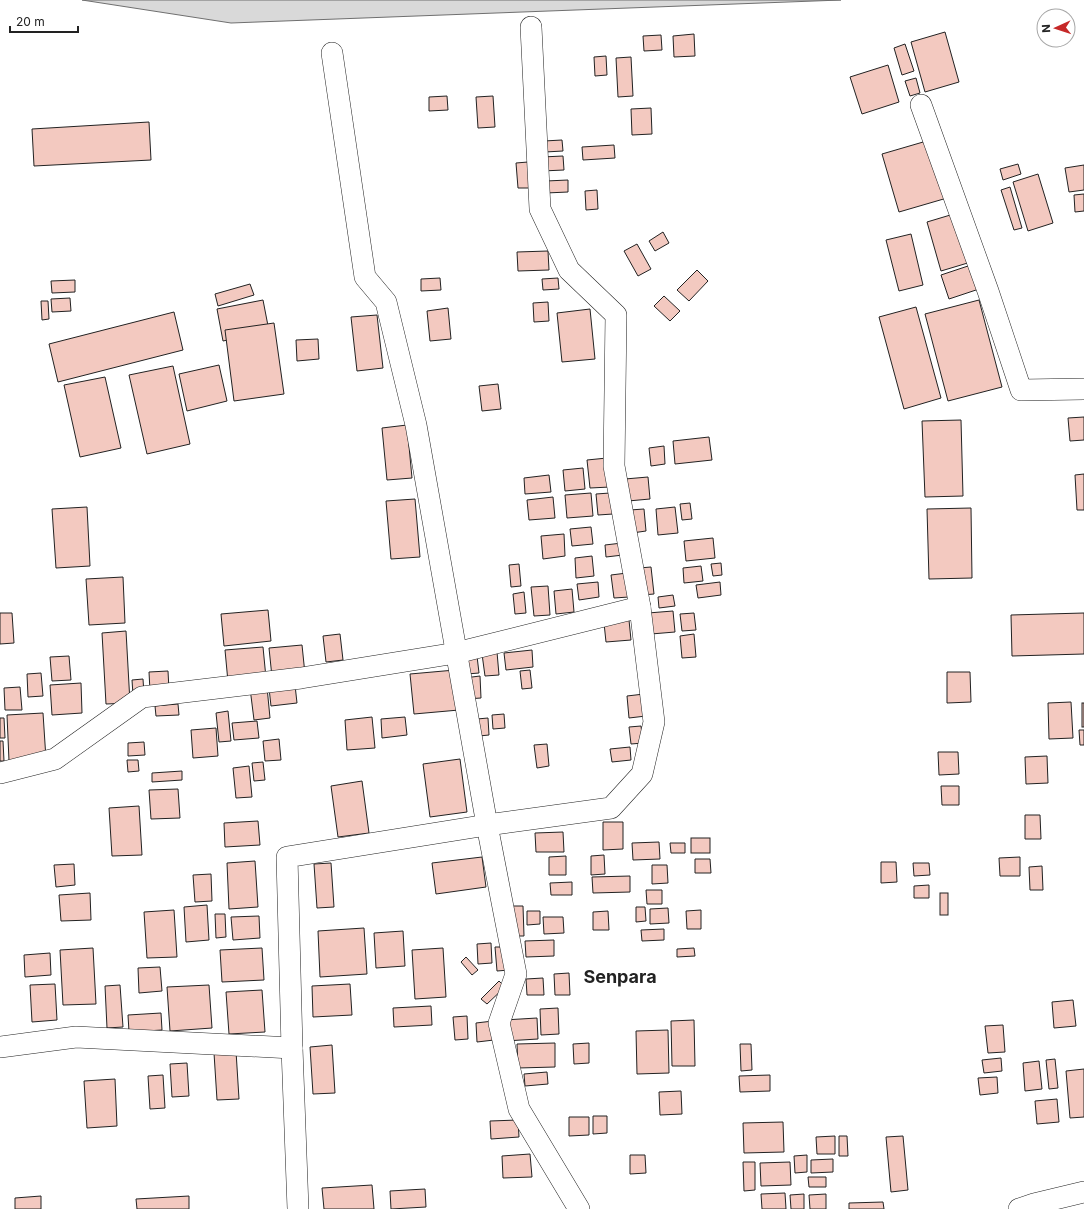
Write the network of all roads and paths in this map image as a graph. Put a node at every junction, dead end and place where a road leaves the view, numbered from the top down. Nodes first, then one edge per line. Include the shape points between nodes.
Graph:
1 (530, 27) dead end
2 (332, 53) dead end
3 (921, 106) dead end
4 (1084, 389) edge
5 (640, 607) junction
6 (456, 653) junction
7 (0, 773) edge
8 (487, 825) junction
9 (0, 1047) edge
10 (292, 1048) junction
11 (1084, 1192) edge
12 (1029, 1207) edge
13 (298, 1209) edge
14 (579, 1209) edge

1 - 5 street via 540,209 569,270 616,315 614,466
2 - 6 street via 365,277 386,302 416,425
3 - 4 street via 1021,390
5 - 6 street
5 - 8 street via 654,722 642,774 611,808
6 - 7 street via 301,678 142,697 55,759
6 - 8 street
8 - 10 street via 287,857
8 - 14 street via 516,974 499,1023 519,1109
9 - 10 street via 76,1037
10 - 13 street
11 - 12 street

